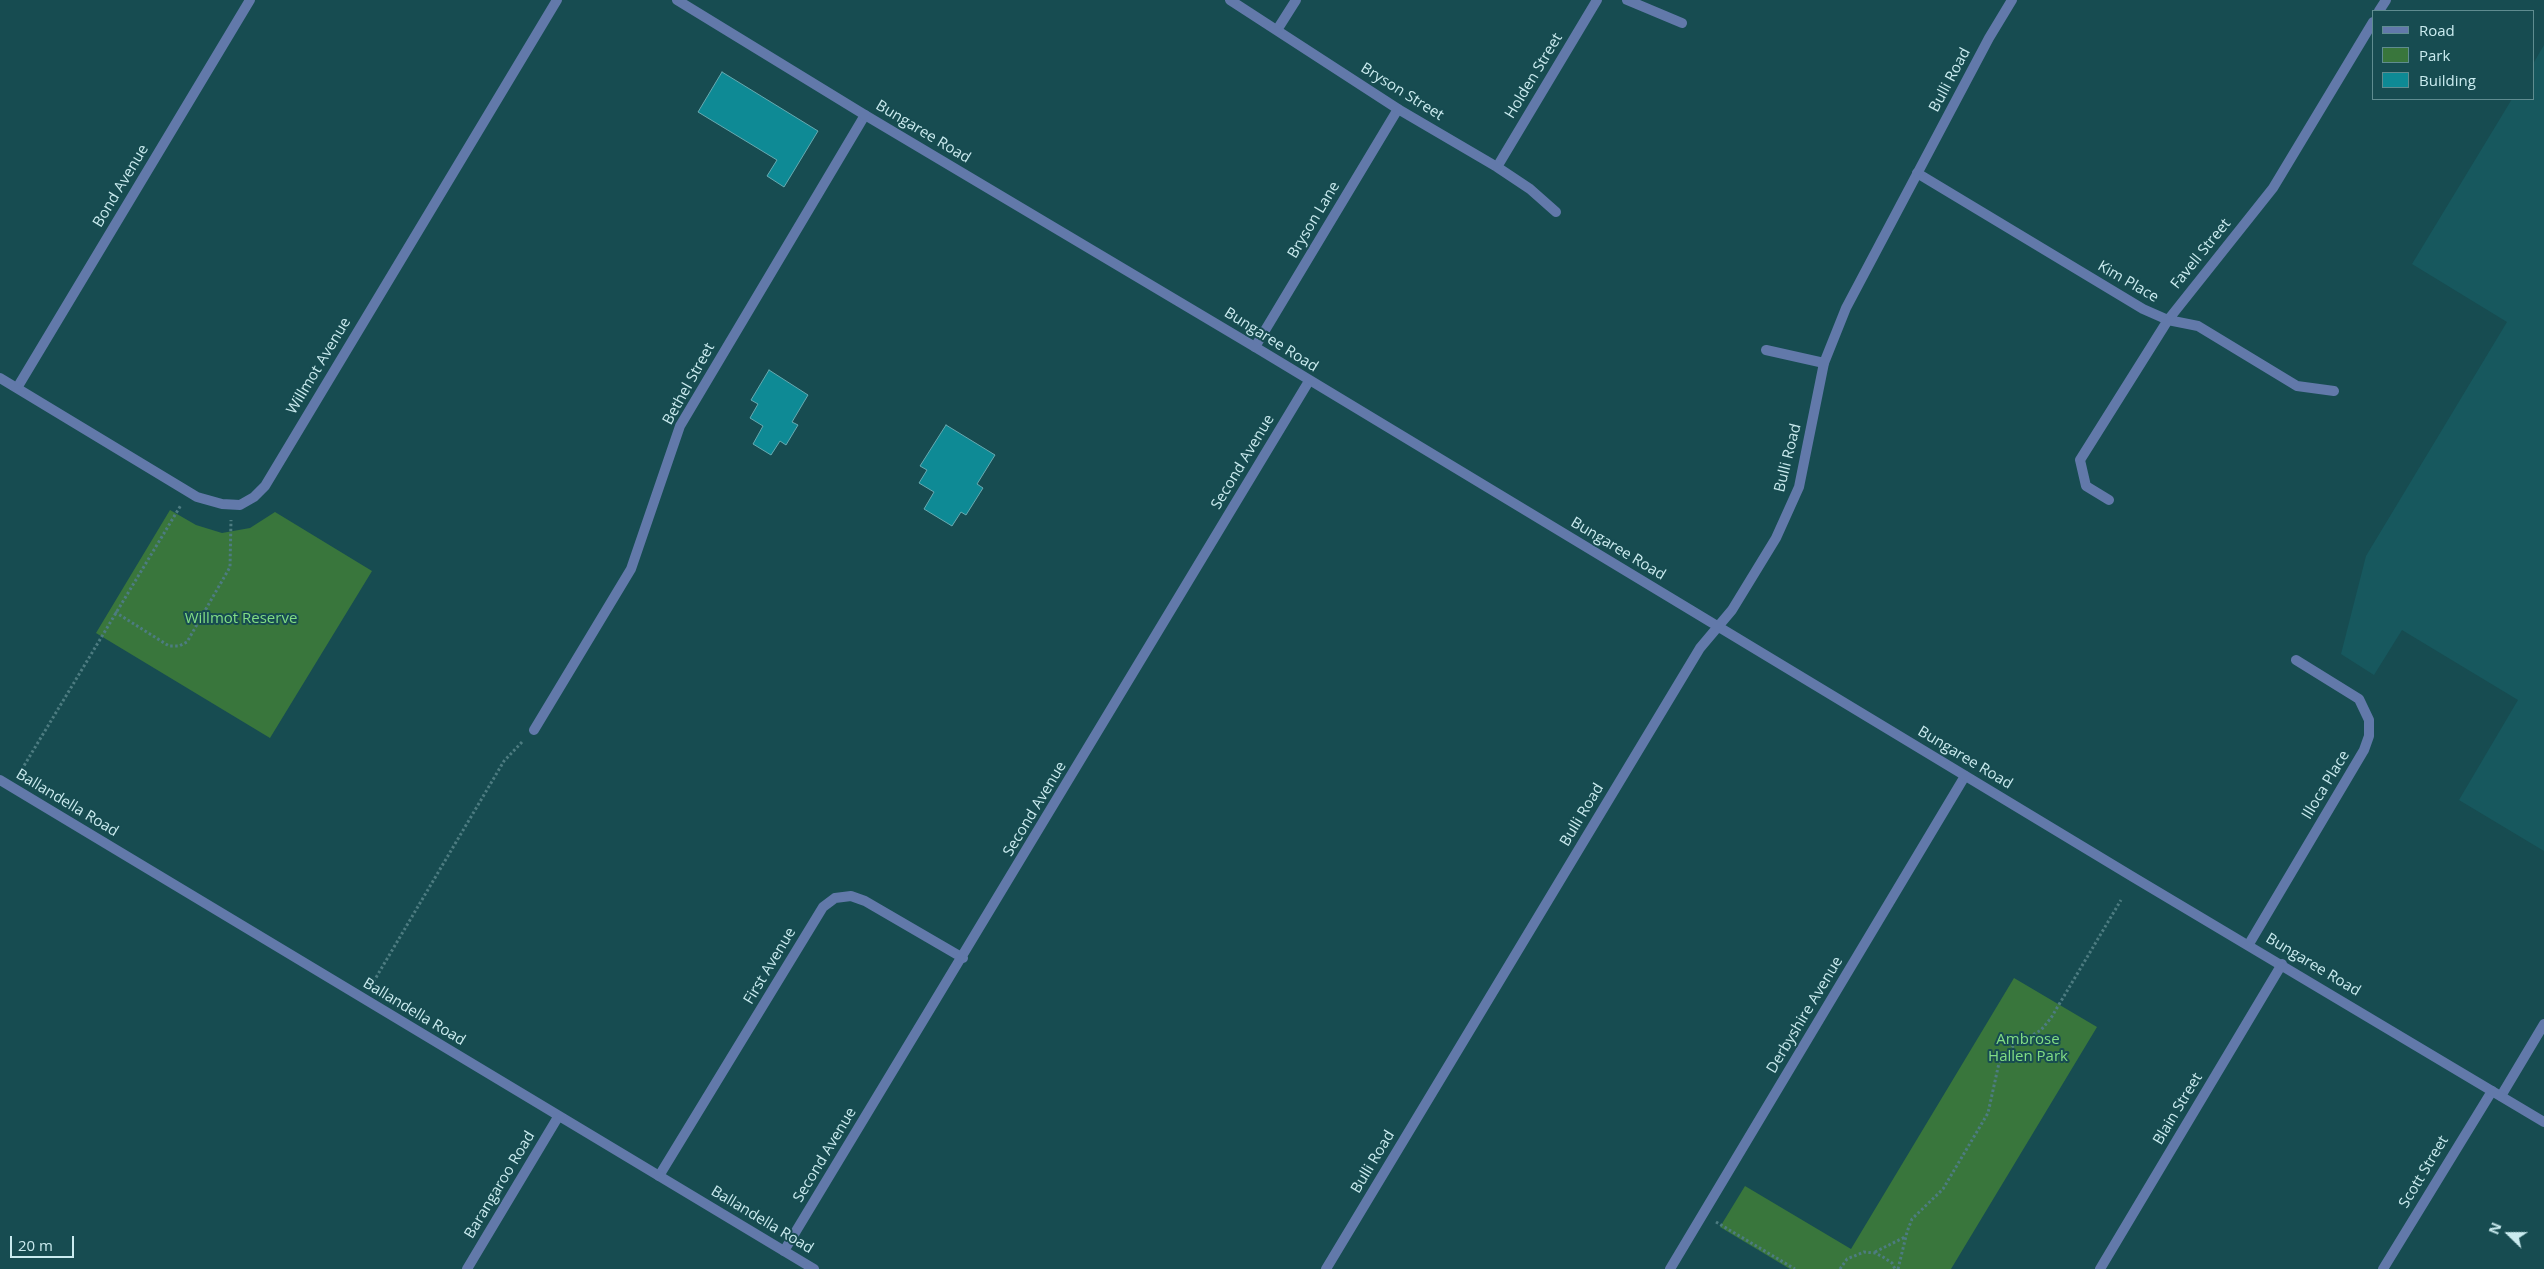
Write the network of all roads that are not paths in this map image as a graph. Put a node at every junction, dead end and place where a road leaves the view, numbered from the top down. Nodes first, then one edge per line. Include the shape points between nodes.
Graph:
1 (250, 0) edge
2 (557, 0) edge
3 (677, 0) edge
4 (1230, 0) edge
5 (1296, 0) edge
6 (1597, 0) edge
7 (1627, 0) edge
8 (2012, 0) edge
9 (1682, 23) dead end
10 (2372, 24) edge
11 (1277, 30) junction
12 (1398, 109) junction
13 (865, 115) junction
14 (1497, 167) junction
15 (1916, 173) junction
16 (1556, 212) dead end
17 (2168, 320) junction
18 (1256, 347) junction
19 (1766, 350) dead end
20 (1824, 363) junction
21 (0, 378) edge
22 (1309, 381) junction
23 (17, 388) junction
24 (2334, 391) dead end
25 (2109, 500) dead end
26 (1717, 626) junction
27 (2296, 660) dead end
28 (534, 730) road end
29 (1966, 776) junction
30 (0, 780) edge
31 (2249, 944) junction
32 (963, 958) junction
33 (2282, 964) junction
34 (2544, 1024) edge
35 (2496, 1093) junction
36 (558, 1117) junction
37 (2544, 1122) edge
38 (659, 1176) junction
39 (784, 1251) junction
40 (467, 1269) edge
41 (814, 1269) edge
42 (1326, 1269) edge
43 (1670, 1269) edge
44 (2100, 1269) edge
45 (2383, 1269) edge

1 - 23 street, Bond Avenue
2 - 23 street, Willmot Avenue via 265,486 254,497 240,505 197,497
3 - 13 street, Bungaree Road
4 - 11 street, Bryson Street
5 - 11 street
6 - 14 street, Holden Street
7 - 9 street
8 - 15 street, Bulli Road
10 - 17 street, Favell Street via 2273,188
11 - 12 street, Bryson Street
12 - 14 street, Bryson Street
12 - 18 street, Bryson Lane
13 - 18 street, Bungaree Road
13 - 28 street, Bethel Street via 680,426 631,569
14 - 16 street, Bryson Street via 1530,189
15 - 17 street, Kim Place via 2143,309
15 - 20 street, Bulli Road via 1846,308
17 - 24 street, Kim Place via 2198,326 2297,386
17 - 25 street, Favell Street via 2080,460 2086,486
18 - 22 street, Bungaree Road
19 - 20 street
20 - 26 street, Bulli Road via 1806,461 1790,509 1732,610
21 - 23 street, Willmot Avenue
22 - 26 street, Bungaree Road
22 - 32 street, Second Avenue
26 - 29 street, Bungaree Road
26 - 42 street, Bulli Road via 1700,648
27 - 31 street, Illoca Place via 2359,699 2369,720 2370,736
29 - 31 street, Bungaree Road
29 - 43 street, Derbyshire Avenue
30 - 36 street, Ballandella Road
31 - 33 street, Bungaree Road
32 - 38 street, First Avenue via 865,901 851,896 835,898 823,907
32 - 39 street, Second Avenue
33 - 35 street, Bungaree Road
33 - 44 street, Blain Street
34 - 35 street, Scott Street
35 - 37 street, Bungaree Road
35 - 45 street, Scott Street
36 - 38 street, Ballandella Road
36 - 40 street, Barangaroo Road
38 - 39 street, Ballandella Road
39 - 41 street, Ballandella Road

